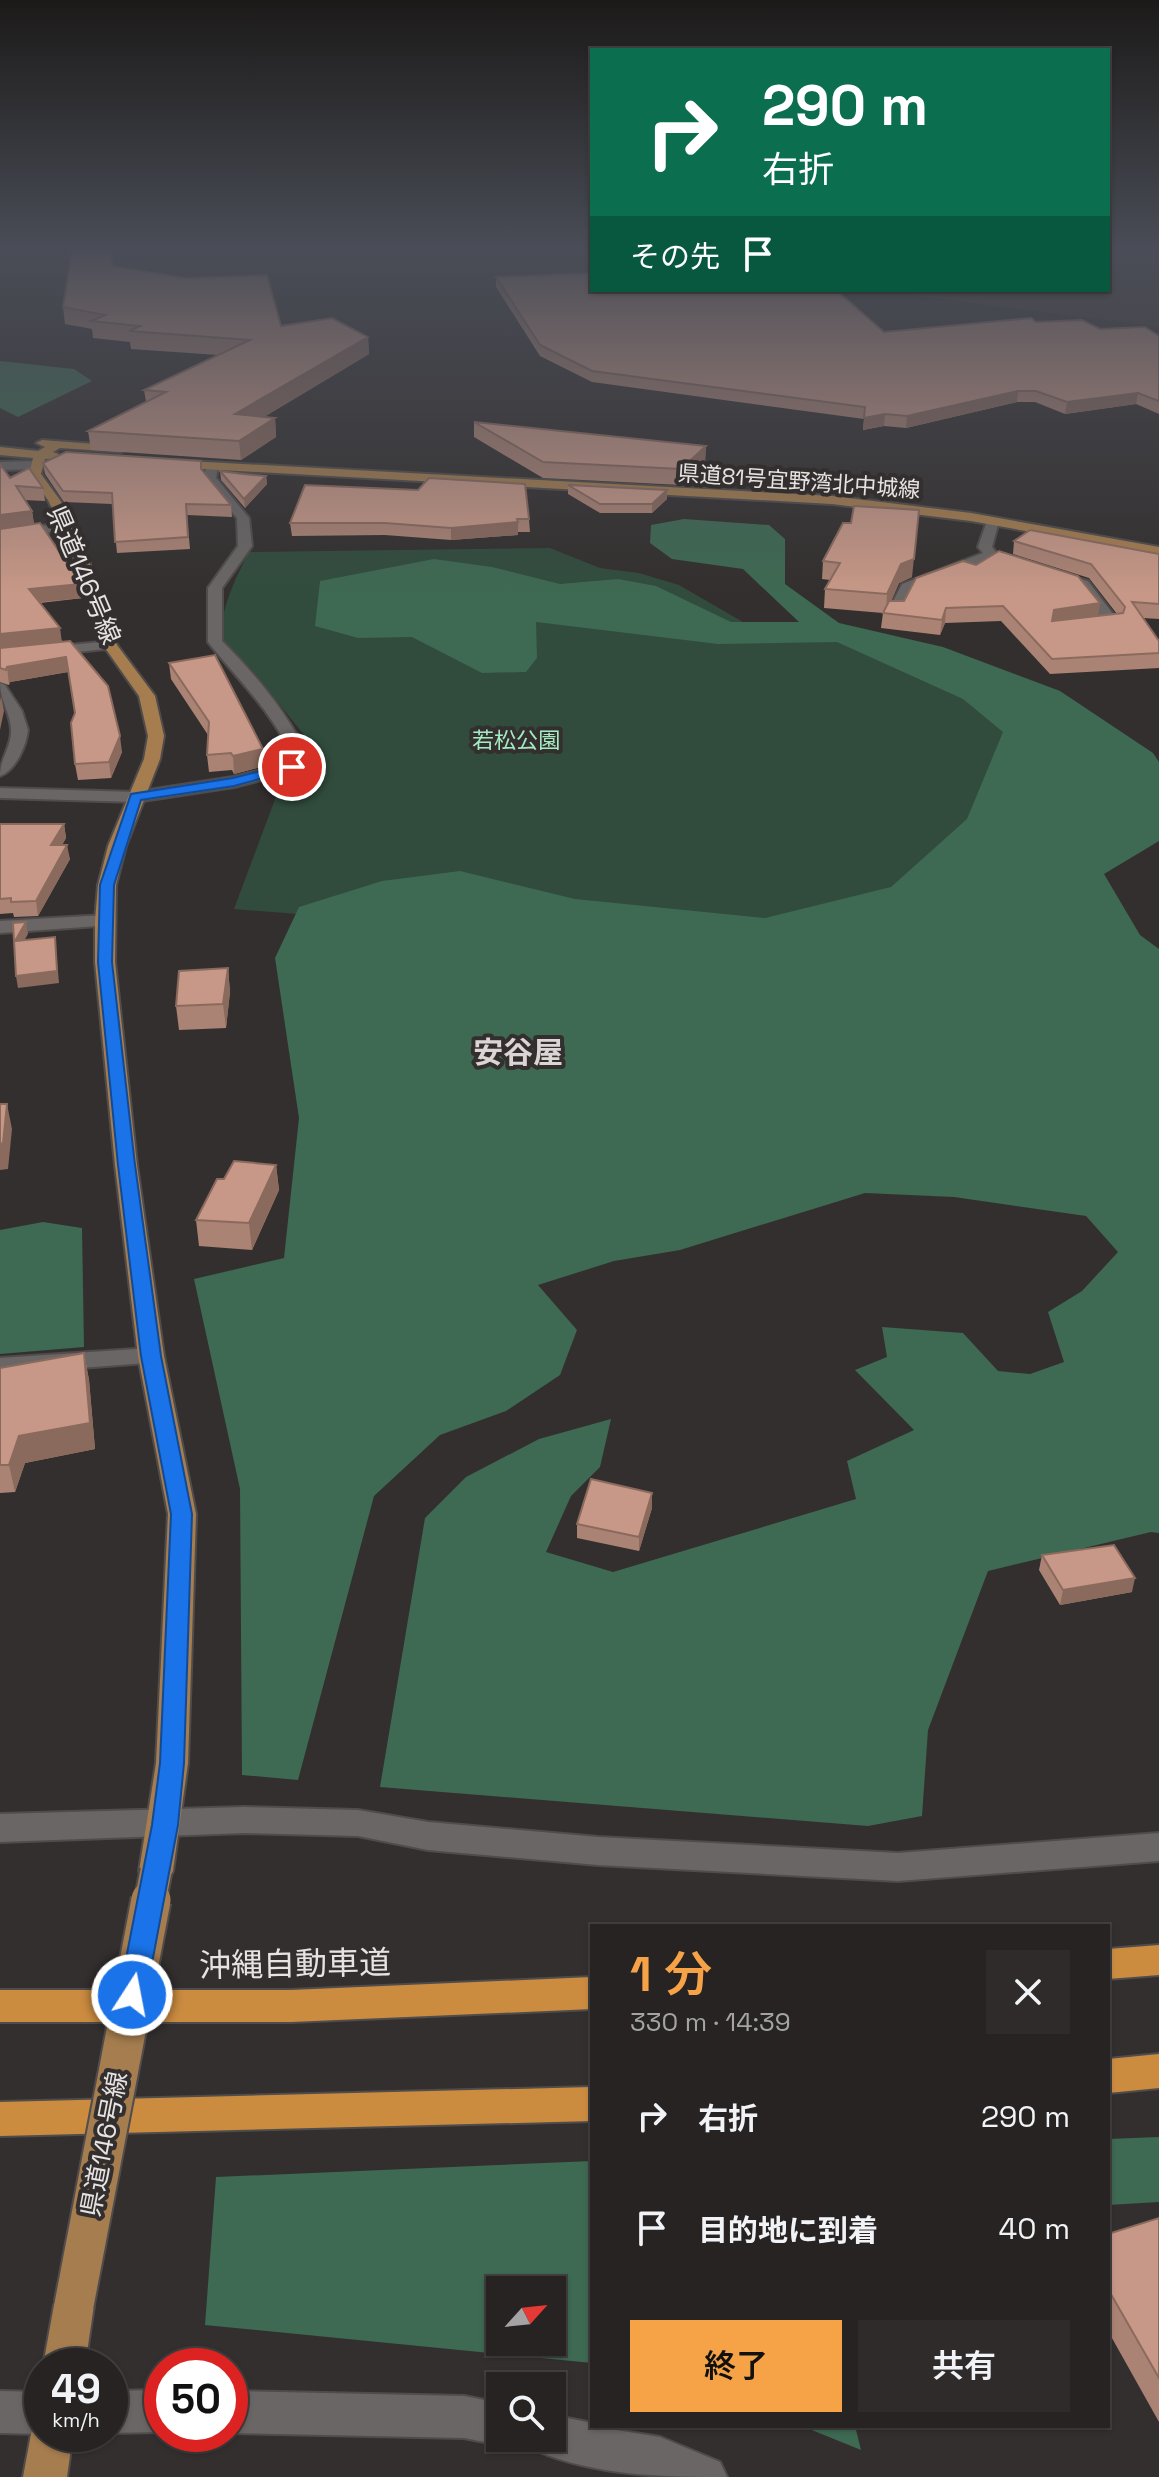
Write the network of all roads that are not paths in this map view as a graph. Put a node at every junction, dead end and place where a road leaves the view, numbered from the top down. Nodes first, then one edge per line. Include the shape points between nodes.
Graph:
1 (0, 438) edge
2 (0, 451) edge
3 (166, 453) edge
4 (45, 455) junction
5 (156, 464) edge
6 (0, 466) edge
7 (212, 467) junction
8 (434, 480) junction
9 (993, 521) junction
10 (68, 526) junction
11 (0, 536) edge
12 (1159, 551) edge
13 (991, 555) junction
14 (1006, 560) edge
15 (1067, 579) edge
16 (895, 611) edge
17 (1071, 628) edge
18 (110, 645) junction
19 (0, 656) edge
20 (0, 688) edge
21 (0, 771) edge
22 (0, 793) edge
23 (136, 797) junction
24 (105, 921) junction
25 (0, 927) edge
26 (151, 1356) junction
27 (0, 1366) edge
28 (165, 1825) junction
29 (0, 1828) edge
30 (1159, 1847) edge
31 (1159, 1960) edge
32 (1110, 1964) edge
33 (590, 1993) edge
34 (0, 2006) edge
35 (1159, 2071) edge
36 (1110, 2076) edge
37 (590, 2104) edge
38 (0, 2119) edge
39 (67, 2348) edge
40 (0, 2412) edge
41 (248, 2412) edge
42 (24, 2413) edge
43 (486, 2421) edge
44 (566, 2439) edge
45 (49, 2452) edge
46 (45, 2477) edge
47 (705, 2477) edge

1 - 4 main road
2 - 4 main road
3 - 8 main road, 県道81号宜野湾北中城線 via 291,461
4 - 4 main road via 132,456
4 - 6 street
4 - 10 main road, 県道146号線 via 35,474
5 - 7 main road, 県道81号宜野湾北中城線
7 - 8 main road, 県道81号宜野湾北中城線
7 - 23 street via 210,478 243,518 245,546 215,588 215,642 245,671 299,754 292,767
8 - 9 main road, 県道81号宜野湾北中城線 via 832,500
9 - 12 main road, 県道81号宜野湾北中城線
9 - 13 street via 985,547
10 - 11 street
10 - 18 main road, 県道146号線
13 - 14 street
13 - 16 street via 907,587
15 - 17 street via 1083,584 1113,623
18 - 19 street
18 - 23 main road, 県道146号線 via 147,696 153,717 152,759
20 - 21 street via 14,707 20,730 17,751
22 - 23 street
23 - 24 main road, 県道146号線 via 107,885
24 - 25 street
24 - 26 main road, 県道146号線 via 123,1134
26 - 27 street
26 - 28 main road, 県道146号線 via 182,1514
28 - 29 street
28 - 30 street via 244,1820 358,1823 428,1836 598,1851 898,1867
28 - 39 main road, 県道146号線, bridge
31 - 32 highway
33 - 34 highway, 沖縄自動車道 via 291,2006
35 - 36 highway
37 - 38 highway
40 - 42 street
41 - 43 street
44 - 47 street via 660,2459
45 - 46 main road

